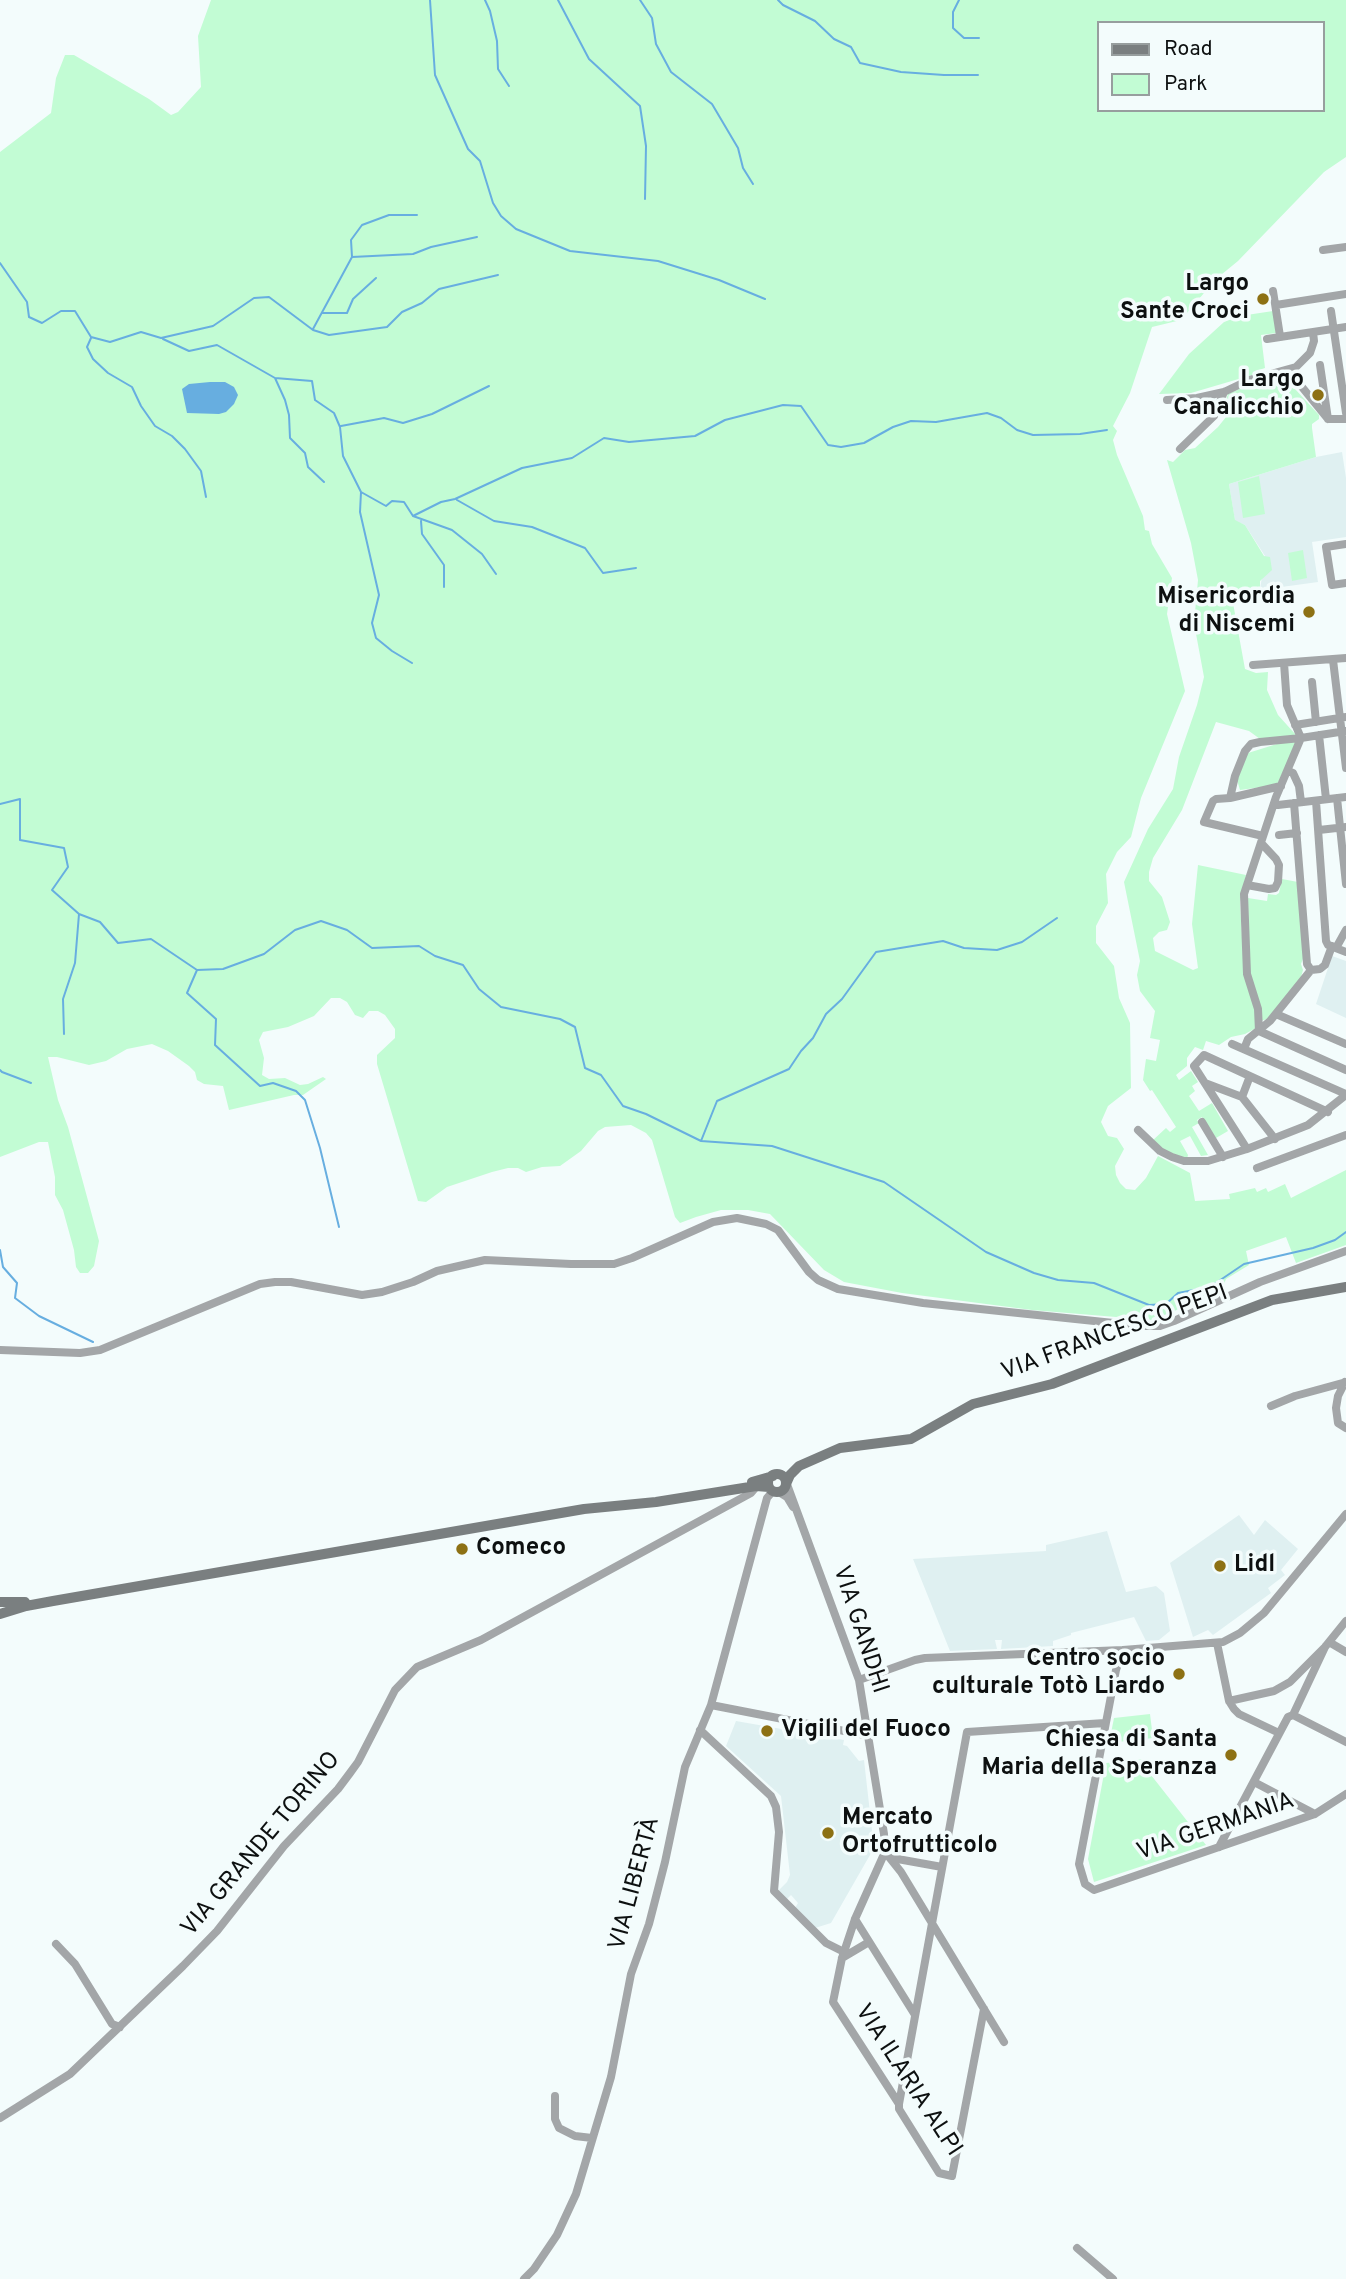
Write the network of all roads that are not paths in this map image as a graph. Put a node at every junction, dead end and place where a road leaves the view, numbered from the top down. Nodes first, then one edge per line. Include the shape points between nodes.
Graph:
1 (1346, 247) edge
2 (1323, 250) dead end
3 (1273, 292) dead end
4 (1346, 294) edge
5 (1277, 307) junction
6 (1331, 311) dead end
7 (1346, 327) edge
8 (1334, 329) junction
9 (1313, 331) junction
10 (1280, 336) junction
11 (1267, 338) dead end
12 (1341, 345) edge
13 (1320, 365) dead end
14 (1343, 366) edge
15 (1286, 371) junction
16 (1344, 384) edge
17 (1224, 391) junction
18 (1167, 400) dead end
19 (1346, 413) edge
20 (1328, 419) junction
21 (1346, 419) edge
22 (1180, 449) dead end
23 (1346, 544) edge
24 (1346, 583) edge
25 (1346, 658) edge
26 (1333, 660) junction
27 (1284, 663) junction
28 (1252, 666) dead end
29 (1312, 682) dead end
30 (1343, 718) edge
31 (1317, 722) junction
32 (1295, 725) junction
33 (1344, 731) edge
34 (1319, 735) junction
35 (1301, 738) junction
36 (1346, 768) edge
37 (1288, 771) junction
38 (1281, 786) junction
39 (1230, 798) junction
40 (1342, 798) edge
41 (1321, 800) junction
42 (1298, 803) junction
43 (1279, 805) dead end
44 (1343, 827) edge
45 (1319, 830) junction
46 (1297, 833) junction
47 (1279, 835) dead end
48 (1262, 840) junction
49 (1346, 884) edge
50 (1247, 885) junction
51 (1346, 930) edge
52 (1334, 947) junction
53 (1346, 952) edge
54 (1311, 970) junction
55 (1276, 1014) junction
56 (1259, 1031) junction
57 (1232, 1044) dead end
58 (1346, 1044) edge
59 (1244, 1049) junction
60 (1346, 1070) edge
61 (1250, 1076) junction
62 (1205, 1083) junction
63 (1346, 1095) edge
64 (1241, 1097) junction
65 (1328, 1112) junction
66 (1202, 1122) dead end
67 (1138, 1130) dead end
68 (1346, 1135) edge
69 (1275, 1139) junction
70 (1247, 1149) junction
71 (1223, 1157) junction
72 (1257, 1168) dead end
73 (1346, 1251) edge
74 (1346, 1287) edge
75 (0, 1350) edge
76 (1346, 1382) edge
77 (1271, 1406) dead end
78 (1346, 1428) edge
79 (776, 1484) junction
80 (734, 1491) junction
81 (716, 1493) junction
82 (731, 1503) junction
83 (1346, 1514) edge
84 (53, 1601) junction
85 (0, 1602) edge
86 (0, 1614) edge
87 (1346, 1621) edge
88 (1217, 1643) junction
89 (1327, 1644) junction
90 (1123, 1650) junction
91 (1346, 1652) edge
92 (859, 1680) junction
93 (1229, 1701) junction
94 (711, 1705) junction
95 (1293, 1714) junction
96 (1105, 1723) junction
97 (700, 1730) junction
98 (1279, 1733) junction
99 (870, 1736) junction
100 (1346, 1742) edge
101 (1254, 1782) junction
102 (1346, 1794) edge
103 (1315, 1814) junction
104 (1219, 1847) junction
105 (888, 1855) junction
106 (942, 1867) junction
107 (855, 1919) junction
108 (932, 1923) junction
109 (869, 1942) junction
110 (56, 1944) dead end
111 (843, 1955) junction
112 (984, 2009) junction
113 (915, 2015) junction
114 (120, 2027) junction
115 (1004, 2042) dead end
116 (555, 2096) dead end
117 (899, 2104) junction
118 (0, 2118) edge
119 (592, 2138) junction
120 (1077, 2248) dead end
121 (524, 2279) edge
122 (1113, 2279) edge

1 - 2 street
3 - 5 street
4 - 5 street
5 - 10 street
6 - 8 street
7 - 8 street
8 - 9 street
8 - 12 street
9 - 10 street
9 - 15 street via 1307,364
10 - 11 street
12 - 14 street
13 - 20 street
14 - 16 street
15 - 17 street
15 - 20 street
16 - 19 street
17 - 18 street
17 - 22 street via 1214,416
20 - 21 street
23 - 24 street via 1326,547 1332,585
25 - 26 street
26 - 27 street
26 - 30 street
27 - 28 street
27 - 32 street via 1287,705
29 - 31 street
30 - 31 street
30 - 33 street
31 - 32 street
32 - 35 street
33 - 34 street
33 - 36 street
34 - 35 street
34 - 41 street
35 - 37 street
35 - 39 street via 1251,744
37 - 38 street
37 - 42 street via 1299,786
38 - 39 street
38 - 48 street
39 - 48 street via 1213,801 1204,822
40 - 41 street
40 - 44 street
41 - 42 street
41 - 45 street
42 - 43 street
42 - 46 street
44 - 45 street
44 - 49 street
45 - 52 street via 1326,940
46 - 47 street
46 - 54 street
48 - 50 street
48 - 50 street via 1279,865 1278,882 1269,889
50 - 56 street via 1247,974 1258,1009
51 - 52 street
52 - 53 street
52 - 54 street via 1325,965
54 - 55 street
55 - 56 street
55 - 58 street
56 - 59 street
56 - 60 street
57 - 59 street
59 - 63 street
61 - 62 street via 1204,1055 1194,1066
61 - 64 street
61 - 65 street
62 - 64 street
62 - 70 street
63 - 65 street
64 - 69 street
65 - 69 street
66 - 71 street
67 - 71 street via 1172,1157 1196,1162
68 - 72 street
69 - 70 street
70 - 71 street
73 - 75 street via 1160,1326 1142,1326 923,1303 838,1289 809,1272 778,1230 766,1223 737,1219 713,1222 614,1264 485,1260 362,1295 291,1282 260,1284 100,1350
74 - 79 main road, VIA FRANCESCO PEPI via 1272,1300 1052,1384 973,1404 911,1439 859,1445 803,1460
76 - 77 street
76 - 78 street via 1335,1408 1338,1423
79 - 80 main road
79 - 81 main road
79 - 82 street, VIA GRANDE TORINO
79 - 92 street, VIA GANDHI via 798,1515
79 - 94 street, VIA LIBERTÀ via 767,1498
80 - 81 main road
80 - 82 street
81 - 84 main road via 584,1509
82 - 114 street, VIA GRANDE TORINO via 463,1649 416,1667 395,1690 358,1762 338,1789 284,1846 217,1931
83 - 88 street via 1264,1614
84 - 85 main road
84 - 86 main road
87 - 89 street
88 - 90 street
88 - 93 street
89 - 91 street
89 - 93 street via 1280,1689
89 - 95 street
90 - 92 street via 925,1658
90 - 96 street
92 - 99 street, VIA GANDHI
93 - 98 street via 1239,1714
94 - 97 street, VIA LIBERTÀ
94 - 99 street
95 - 98 street
95 - 100 street
96 - 104 street, VIA GERMANIA via 1079,1864 1085,1884 1094,1890
96 - 106 street via 967,1732
97 - 111 street via 771,1796 779,1832 774,1891
97 - 119 street, VIA LIBERTÀ via 685,1767 665,1862 631,1974 611,2077
98 - 101 street
99 - 105 street, VIA GANDHI
101 - 103 street
101 - 104 street
102 - 103 street, VIA GERMANIA
103 - 104 street, VIA GERMANIA
105 - 106 street
105 - 107 street
105 - 108 street
106 - 108 street
107 - 109 street
107 - 111 street
108 - 112 street
108 - 113 street
109 - 111 street
109 - 113 street
110 - 114 street via 75,1964 112,2024
111 - 117 street, VIA ILARIA ALPI via 833,2002
112 - 115 street
112 - 117 street, VIA ILARIA ALPI via 952,2176 939,2173
113 - 117 street
114 - 118 street, VIA GRANDE TORINO via 70,2074
116 - 119 street via 559,2129
119 - 121 street, VIA LIBERTÀ via 565,2219
120 - 122 street

